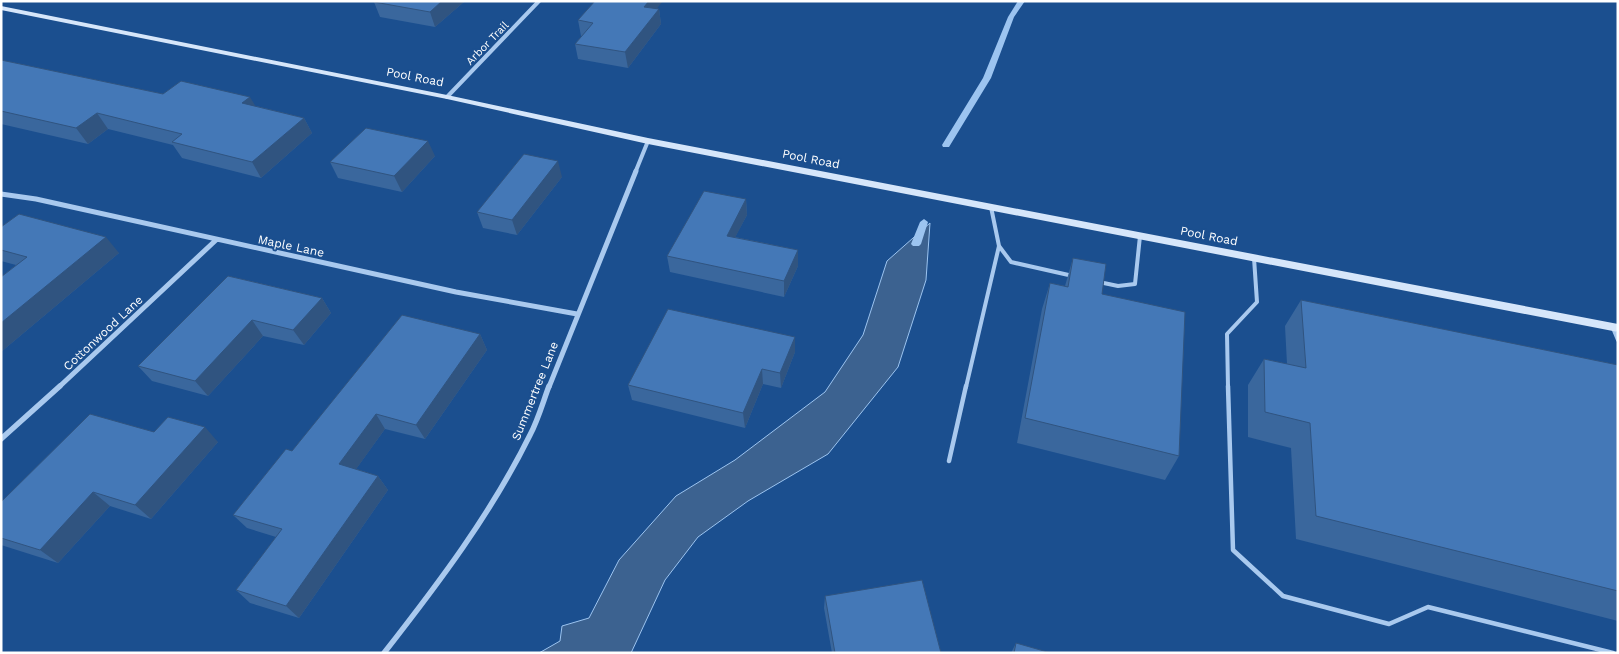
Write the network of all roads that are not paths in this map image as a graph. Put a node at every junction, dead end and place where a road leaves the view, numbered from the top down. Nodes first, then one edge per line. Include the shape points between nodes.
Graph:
1 (539, 1) edge
2 (1, 8) edge
3 (446, 96) junction
4 (648, 140) junction
5 (1, 194) edge
6 (991, 207) junction
7 (1140, 236) junction
8 (216, 240) junction
9 (999, 246) junction
10 (1254, 258) junction
11 (1082, 278) edge
12 (1092, 280) edge
13 (577, 314) junction
14 (1615, 328) edge
15 (1618, 340) edge
16 (1, 439) edge
17 (949, 461) dead end
18 (384, 653) edge
19 (1614, 653) edge

1 - 3 street, Arbor Trail
2 - 3 main road, Pool Road
3 - 4 main road, Pool Road
4 - 6 main road, Pool Road
4 - 13 street, Summertree Lane
5 - 8 street, Maple Lane
6 - 7 main road, Pool Road
6 - 9 lane
7 - 10 main road, Pool Road
7 - 12 lane via 1135,284 1118,286
8 - 13 street, Maple Lane via 456,292
8 - 16 street, Cottonwood Lane
9 - 11 lane via 1011,262
9 - 17 lane
10 - 14 main road, Pool Road
10 - 19 lane via 1258,302 1227,334 1233,550 1282,596 1388,624 1428,607
13 - 18 street, Summertree Lane via 531,434 499,493 444,575
14 - 15 lane

